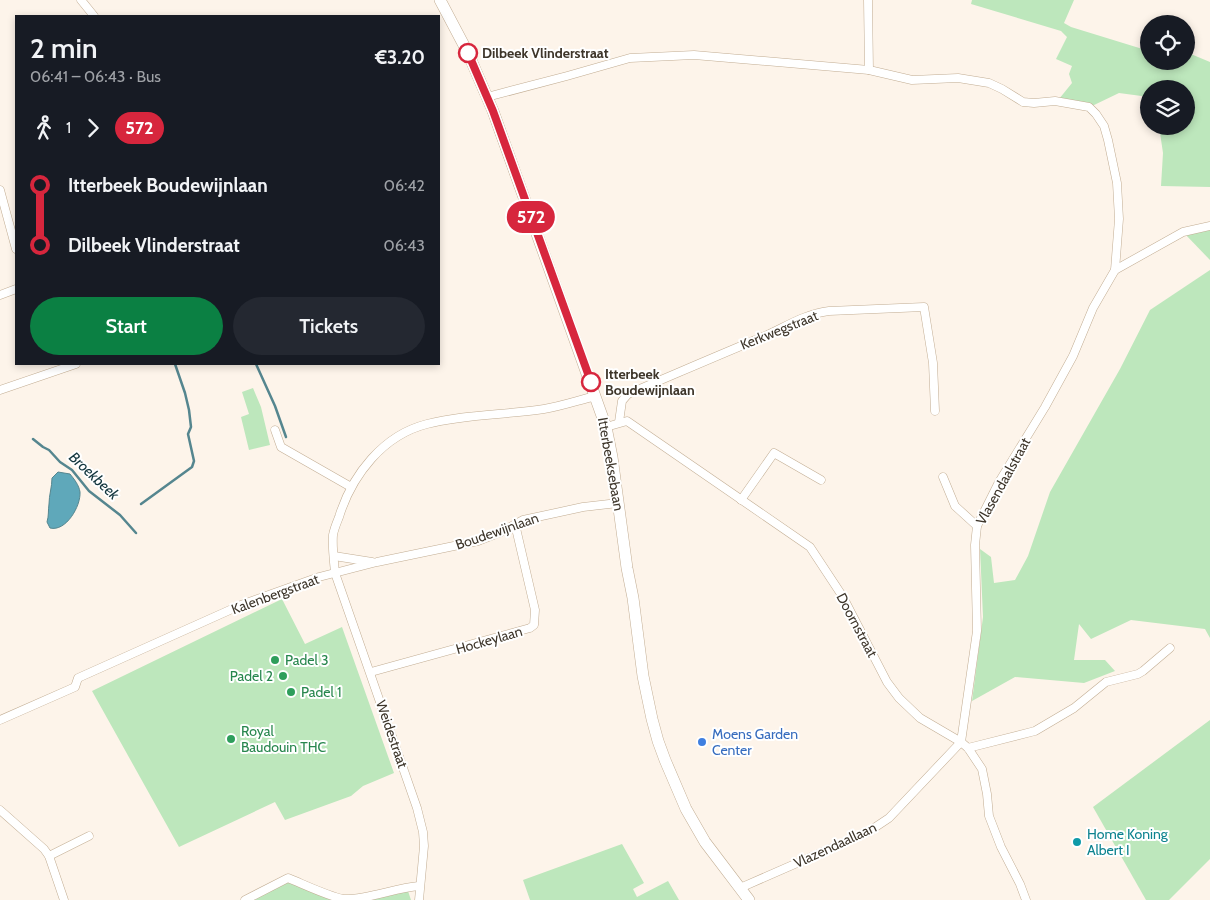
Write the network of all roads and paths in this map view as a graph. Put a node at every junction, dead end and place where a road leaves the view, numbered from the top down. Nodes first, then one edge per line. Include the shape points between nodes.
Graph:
1 (81, 0) edge
2 (440, 0) edge
3 (868, 0) edge
4 (93, 15) edge
5 (868, 70) junction
6 (488, 97) junction
7 (0, 190) edge
8 (1210, 226) edge
9 (15, 245) edge
10 (1116, 266) junction
11 (15, 289) edge
12 (0, 295) edge
13 (70, 365) edge
14 (57, 367) edge
15 (0, 390) edge
16 (596, 396) junction
17 (935, 411) dead end
18 (620, 422) junction
19 (606, 427) junction
20 (275, 430) dead end
21 (943, 477) dead end
22 (821, 480) dead end
23 (351, 487) junction
24 (741, 500) junction
25 (618, 502) junction
26 (514, 524) junction
27 (977, 526) junction
28 (334, 556) junction
29 (377, 562) junction
30 (335, 573) junction
31 (1170, 648) dead end
32 (371, 672) junction
33 (0, 720) edge
34 (961, 742) junction
35 (968, 748) junction
36 (0, 810) edge
37 (89, 836) dead end
38 (49, 856) junction
39 (419, 886) junction
40 (740, 888) junction
41 (64, 900) edge
42 (245, 900) edge
43 (419, 900) edge
44 (749, 900) edge
45 (1026, 900) edge

1 - 4 street
2 - 6 main road, Itterbeeksebaan
3 - 5 street
5 - 6 street via 694,55 630,58
5 - 10 street via 912,80 970,79 989,83 1023,102 1055,102 1089,108 1104,126 1113,158 1119,219
6 - 16 main road, Itterbeeksebaan
7 - 9 street
8 - 10 street via 1183,232
10 - 27 street, Vlasendaalstraat via 1093,308 1073,356
11 - 12 street
13 - 14 street
14 - 15 street
16 - 19 main road, Itterbeeksebaan
16 - 23 street, Kalenbergstraat via 546,409 448,420 417,427 378,452
17 - 18 street, Kerkwegstraat via 924,307 829,311 798,319 628,394 622,401
18 - 19 street
18 - 24 street, Doornstraat via 627,421
19 - 25 main road, Itterbeeksebaan
20 - 23 street via 281,447
21 - 27 street via 955,506
22 - 24 street via 774,453
23 - 28 street, Kalenbergstraat via 333,535
24 - 34 street, Doornstraat via 810,547 843,597 899,698 920,718
25 - 26 street, Boudewijnlaan
25 - 40 main road, Itterbeeksebaan via 643,676 662,753 686,809
26 - 29 street, Boudewijnlaan via 478,541
26 - 32 street, Hockeylaan via 535,610 534,625
27 - 34 street, Vlasendaalstraat via 977,631
28 - 29 street, Boudewijnlaan
28 - 30 street, Kalenbergstraat
29 - 30 street, Boudewijnlaan
30 - 32 street, Weidestraat
30 - 33 street, Kalenbergstraat via 240,605 78,678 75,687
31 - 35 street via 1138,674 1106,682 1074,708 1035,731
32 - 39 street, Weidestraat via 421,824 424,858
34 - 35 street, Doornstraat
34 - 40 street, Vlazendaallaan via 889,818 868,832
35 - 45 street, Doornstraat via 982,769 989,816
36 - 38 street
37 - 38 street
38 - 41 street
39 - 42 street via 364,898 343,899 288,878
39 - 43 street, Weidestraat
40 - 44 main road, Itterbeeksebaan

